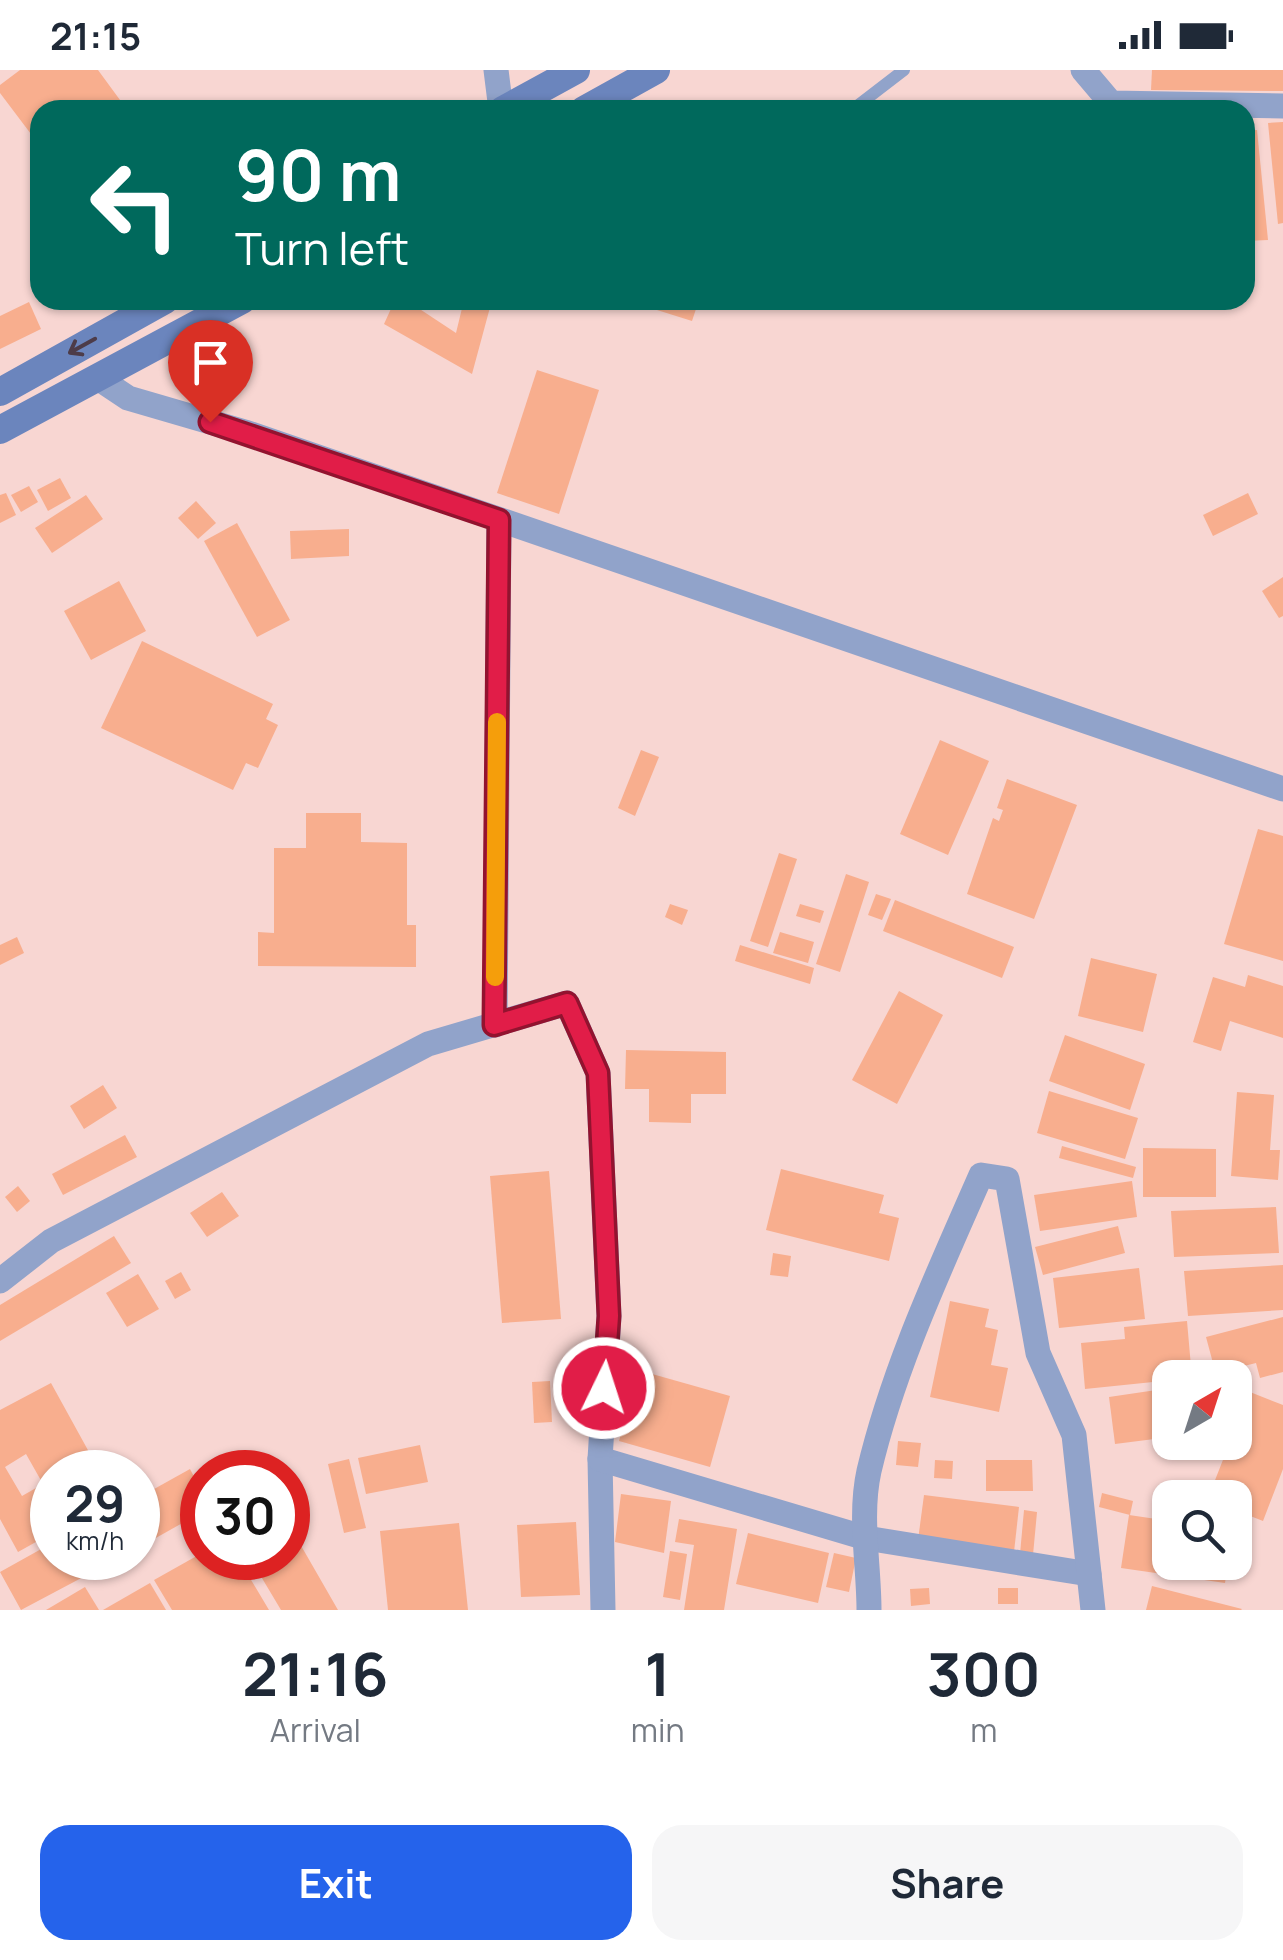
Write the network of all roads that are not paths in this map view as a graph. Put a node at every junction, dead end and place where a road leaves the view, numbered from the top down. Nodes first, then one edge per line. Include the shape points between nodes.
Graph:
1 (496, 70) edge
2 (576, 70) edge
3 (656, 70) edge
4 (904, 70) edge
5 (1083, 70) edge
6 (500, 100) edge
7 (520, 100) edge
8 (602, 100) edge
9 (865, 100) edge
10 (1108, 100) edge
11 (1255, 106) edge
12 (1283, 106) edge
13 (146, 310) edge
14 (224, 310) edge
15 (98, 378) junction
16 (0, 392) edge
17 (0, 430) edge
18 (499, 520) junction
19 (1283, 789) edge
20 (494, 1025) junction
21 (0, 1281) edge
22 (600, 1459) junction
23 (866, 1538) junction
24 (1089, 1574) junction
25 (603, 1610) edge
26 (869, 1610) edge
27 (1093, 1610) edge

1 - 6 street
2 - 7 main road
3 - 8 main road
4 - 9 lane
5 - 10 street
11 - 12 street
13 -> 16 main road
14 - 15 main road
15 - 17 main road
15 - 18 street via 128,398
18 - 19 street
18 - 20 street
20 - 21 street via 410,1053 51,1241
20 - 22 street via 567,1003 598,1073 609,1316
22 - 23 street
22 - 25 street
23 - 24 street
23 - 24 street via 868,1474 919,1316 980,1176 1007,1179 1038,1353 1074,1435
23 - 26 street
24 - 27 street

